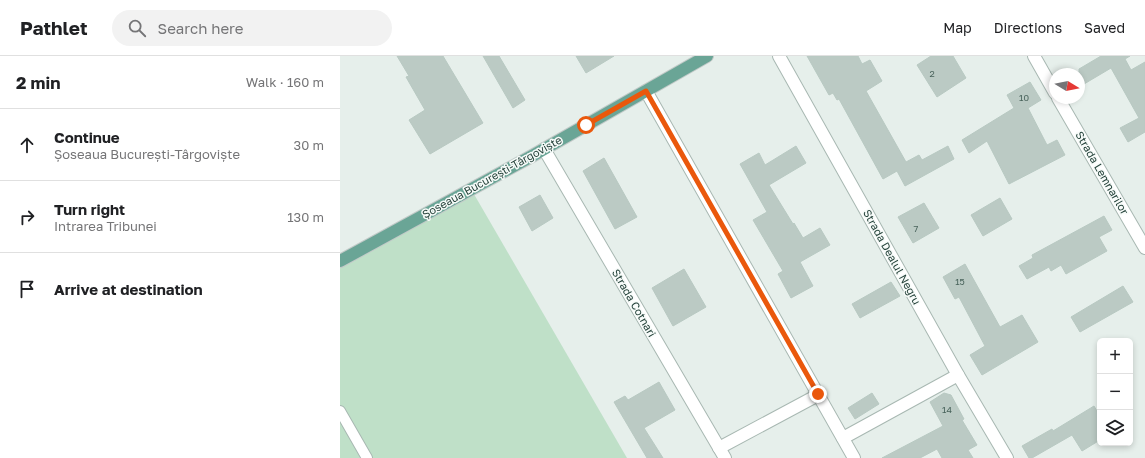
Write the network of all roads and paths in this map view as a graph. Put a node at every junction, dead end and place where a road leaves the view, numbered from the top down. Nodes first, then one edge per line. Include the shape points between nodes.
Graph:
1 (707, 56) edge
2 (779, 56) edge
3 (1034, 56) edge
4 (1049, 82) edge
5 (646, 91) junction
6 (1061, 104) edge
7 (544, 149) junction
8 (1145, 248) edge
9 (340, 261) edge
10 (958, 375) junction
11 (818, 394) junction
12 (340, 411) edge
13 (843, 438) junction
14 (722, 453) edge
15 (366, 458) edge
16 (854, 458) edge
17 (1007, 458) edge

1 - 5 main road, Șoseaua București-Târgoviște
2 - 10 street, Strada Dealul Negru
3 - 4 street
5 - 7 main road, Șoseaua București-Târgoviște
5 - 11 street
6 - 8 street, Strada Lemnarilor
7 - 9 main road, Șoseaua București-Târgoviște
7 - 14 street, Strada Cotnari
10 - 13 street
10 - 17 street, Strada Dealul Negru
11 - 13 street
11 - 14 street
12 - 15 lane
13 - 16 street

